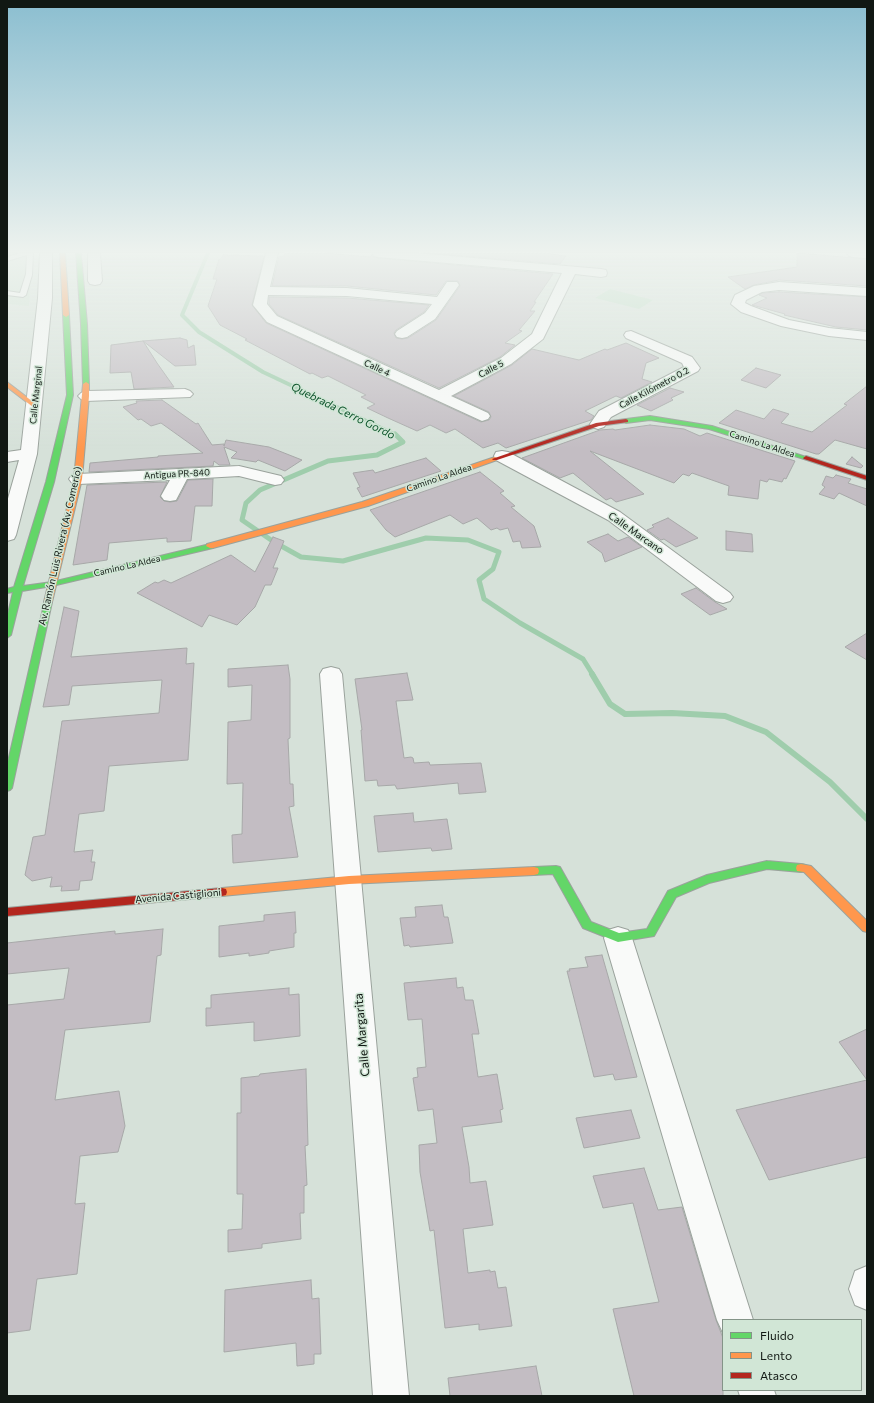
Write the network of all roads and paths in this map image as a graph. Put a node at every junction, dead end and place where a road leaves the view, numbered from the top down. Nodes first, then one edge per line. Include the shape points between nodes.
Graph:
1 (35, 318) edge
2 (66, 318) edge
3 (84, 318) edge
4 (272, 318) edge
5 (426, 318) edge
6 (547, 318) edge
7 (773, 318) edge
8 (402, 334) dead end
9 (631, 335) dead end
10 (867, 336) edge
11 (7, 384) edge
12 (185, 394) dead end
13 (86, 396) junction
14 (439, 396) junction
15 (35, 406) junction
16 (482, 416) dead end
17 (598, 424) junction
18 (29, 454) junction
19 (502, 456) junction
20 (7, 457) edge
21 (181, 474) junction
22 (867, 478) edge
23 (78, 479) junction
24 (275, 480) dead end
25 (170, 496) dead end
26 (7, 534) edge
27 (52, 584) junction
28 (18, 589) junction
29 (7, 591) edge
30 (723, 596) dead end
31 (7, 635) edge
32 (331, 674) dead end
33 (7, 788) edge
34 (349, 880) junction
35 (7, 912) edge
36 (867, 928) edge
37 (618, 938) junction
38 (867, 1283) edge
39 (867, 1293) edge
40 (735, 1319) edge
41 (391, 1396) edge

1 - 15 street, Calle Marginal
2 - 28 main road via 70,395 50,482
3 - 13 main road, Av. Ramón Luis Rivera (Av. Comerío)
4 - 14 street, Calle 4
5 - 8 street
6 - 14 street, Calle 5 via 538,336 506,361
7 - 10 street via 828,332
9 - 17 street, Calle Kilómetro 0.2 via 687,360 694,368 605,414
11 - 15 main road
12 - 13 street
13 - 23 main road, Av. Ramón Luis Rivera (Av. Comerío)
14 - 16 street, Calle 4
15 - 18 street, Calle Marginal
17 - 19 main road, Camino La Aldea
17 - 22 main road, Camino La Aldea via 650,418 710,427
18 - 20 street
18 - 26 street, Calle Marginal
19 - 27 main road, Camino La Aldea via 350,508 229,542
19 - 30 street, Calle Marcano via 614,516
21 - 23 street, Antigua PR-840
21 - 24 street, Antigua PR-840 via 239,470
21 - 25 street
23 - 27 main road, Av. Ramón Luis Rivera (Av. Comerío)
27 - 28 main road, Camino La Aldea
27 - 33 main road, Av. Ramón Luis Rivera (Av. Comerío)
28 - 29 main road, Camino La Aldea
28 - 31 main road
32 - 34 street, Calle Margarita
34 - 35 main road, Avenida Castiglioni
34 - 37 main road, Avenida Castiglioni via 556,870 587,926
34 - 41 street, Calle Margarita
36 - 37 main road via 807,869 767,865 707,880 672,894 650,934
37 - 40 street
38 - 39 street

